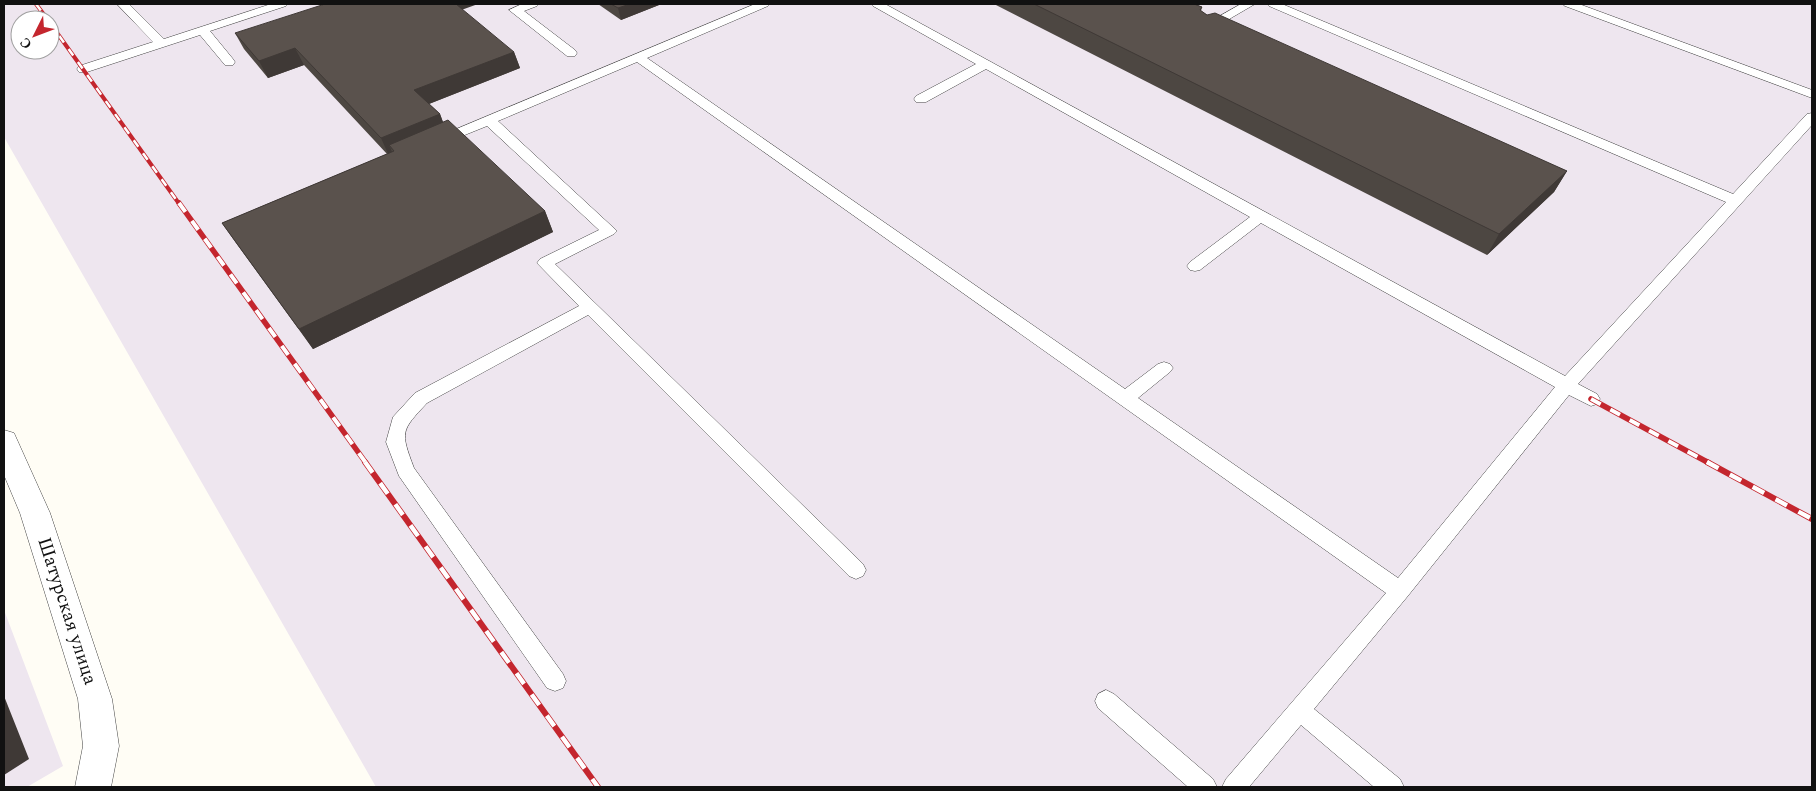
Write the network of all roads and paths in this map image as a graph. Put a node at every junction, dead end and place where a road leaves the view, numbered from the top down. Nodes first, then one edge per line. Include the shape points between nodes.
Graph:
1 (123, 4) edge
2 (281, 4) edge
3 (533, 4) edge
4 (764, 4) edge
5 (877, 4) edge
6 (1249, 4) edge
7 (1273, 4) edge
8 (1569, 4) edge
9 (203, 30) junction
10 (1203, 30) edge
11 (162, 44) junction
12 (571, 52) dead end
13 (638, 57) junction
14 (229, 62) dead end
15 (986, 64) junction
16 (83, 70) dead end
17 (1812, 94) edge
18 (921, 99) dead end
19 (1812, 117) edge
20 (489, 120) junction
21 (426, 146) edge
22 (1737, 201) junction
23 (1260, 216) junction
24 (1195, 266) dead end
25 (590, 308) junction
26 (1164, 368) dead end
27 (1566, 385) junction
28 (1125, 398) junction
29 (1591, 399) dead end
30 (4, 441) edge
31 (856, 570) dead end
32 (1400, 591) junction
33 (555, 681) dead end
34 (1106, 701) dead end
35 (1299, 710) junction
36 (93, 787) edge
37 (1205, 787) edge
38 (1234, 787) edge
39 (1392, 787) edge

1 - 11 lane
2 - 9 lane
3 - 12 lane via 515,10
4 - 13 lane
5 - 15 lane
6 - 10 lane
7 - 22 lane
8 - 17 lane
9 - 11 lane
9 - 14 lane
11 - 16 lane
13 - 20 lane
13 - 28 lane
15 - 18 lane
15 - 23 lane
19 - 22 lane
20 - 21 lane
20 - 25 lane via 609,230 545,263
22 - 27 lane
23 - 24 lane
23 - 27 lane
25 - 31 lane
25 - 33 lane via 421,398 399,422 395,442 406,471
26 - 28 lane
27 - 29 lane
27 - 32 lane
28 - 32 lane
30 - 36 street, Шатурская улица via 35,513 96,699 101,746
32 - 35 lane
34 - 37 lane
35 - 38 lane
35 - 39 lane

